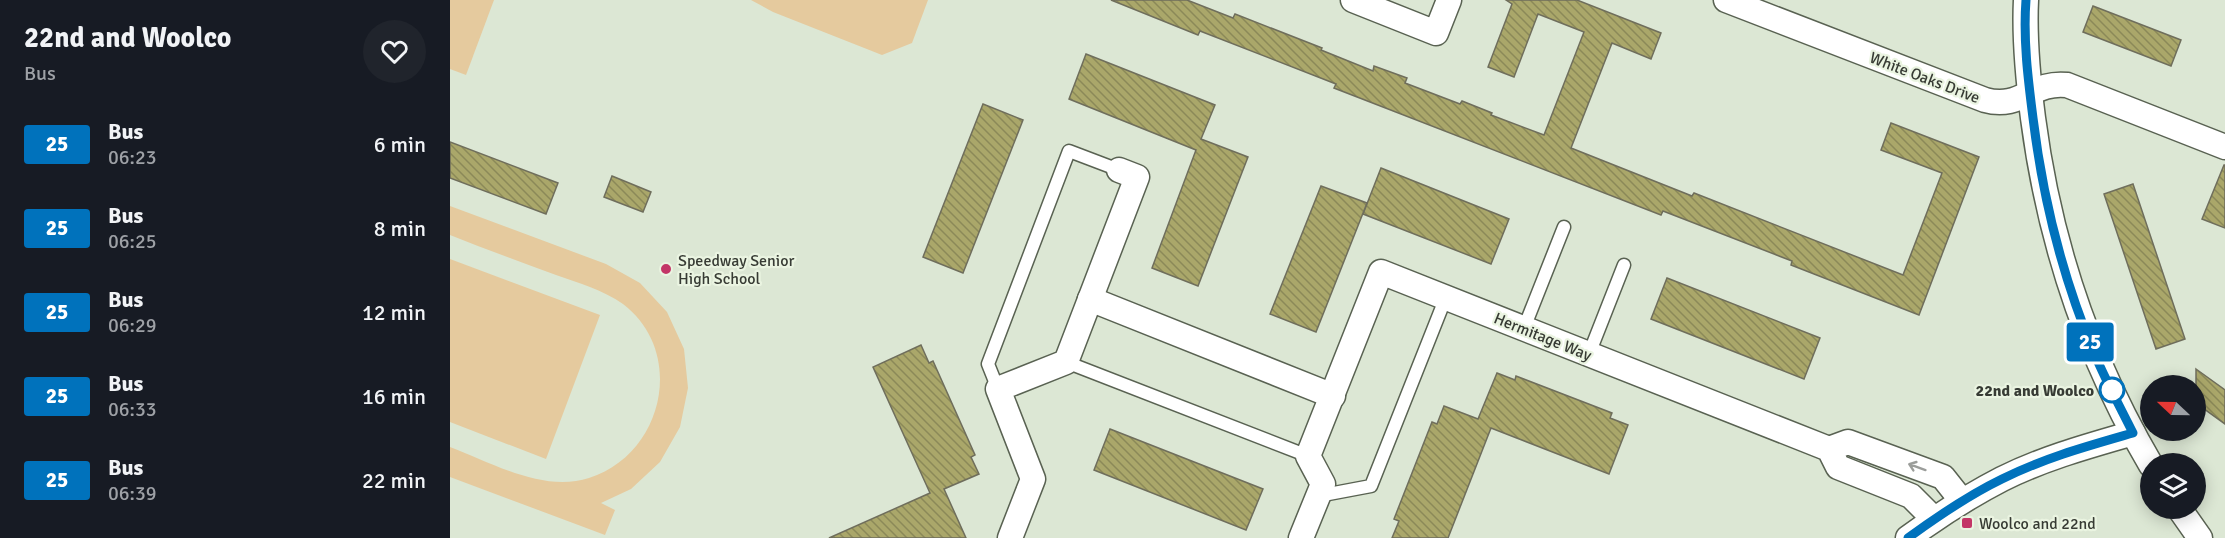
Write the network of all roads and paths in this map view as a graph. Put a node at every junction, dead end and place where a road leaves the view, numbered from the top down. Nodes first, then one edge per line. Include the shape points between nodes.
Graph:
1 (1353, 0) edge
2 (1449, 0) edge
3 (1726, 0) edge
4 (2026, 0) edge
5 (2029, 93) junction
6 (2225, 147) edge
7 (1119, 170) joint
8 (1564, 227) dead end
9 (1624, 265) dead end
10 (1446, 297) junction
11 (1090, 299) junction
12 (1524, 327) junction
13 (1589, 354) junction
14 (1066, 362) junction
15 (998, 389) junction
16 (1333, 396) junction
17 (2133, 433) junction
18 (1829, 449) junction
19 (2144, 453) edge
20 (1308, 456) junction
21 (1317, 496) junction
22 (1962, 501) junction
23 (1935, 519) junction
24 (2187, 519) edge
25 (1010, 538) edge
26 (1301, 538) edge
27 (1908, 538) edge
28 (2200, 538) edge

1 - 2 street via 1436,33
3 - 5 street, White Oaks Drive via 1985,100 2008,102
4 - 5 street
5 - 6 street, White Oaks Drive via 2050,84 2071,86
5 - 17 street via 2048,211 2067,278 2094,352
7 - 11 street via 1137,177
7 - 15 lane via 1069,151 988,364
8 - 12 lane
9 - 13 lane
10 - 12 street, Hermitage Way
10 - 16 street, Hermitage Way via 1381,272
10 - 21 lane via 1371,486
11 - 14 street
11 - 16 street
12 - 13 street, Hermitage Way
13 - 18 street, Hermitage Way
14 - 15 street
14 - 20 lane
15 - 25 street via 1033,479
16 - 20 street, Hermitage Way
17 - 19 street
17 - 22 street via 2040,462
22 -> 18 street, Hermitage Way via 1943,477 1848,442
18 - 23 street, Hermitage Way via 1839,467 1911,496
20 - 21 street via 1323,484
21 - 26 street
22 - 23 street
23 - 27 street
24 - 28 street

